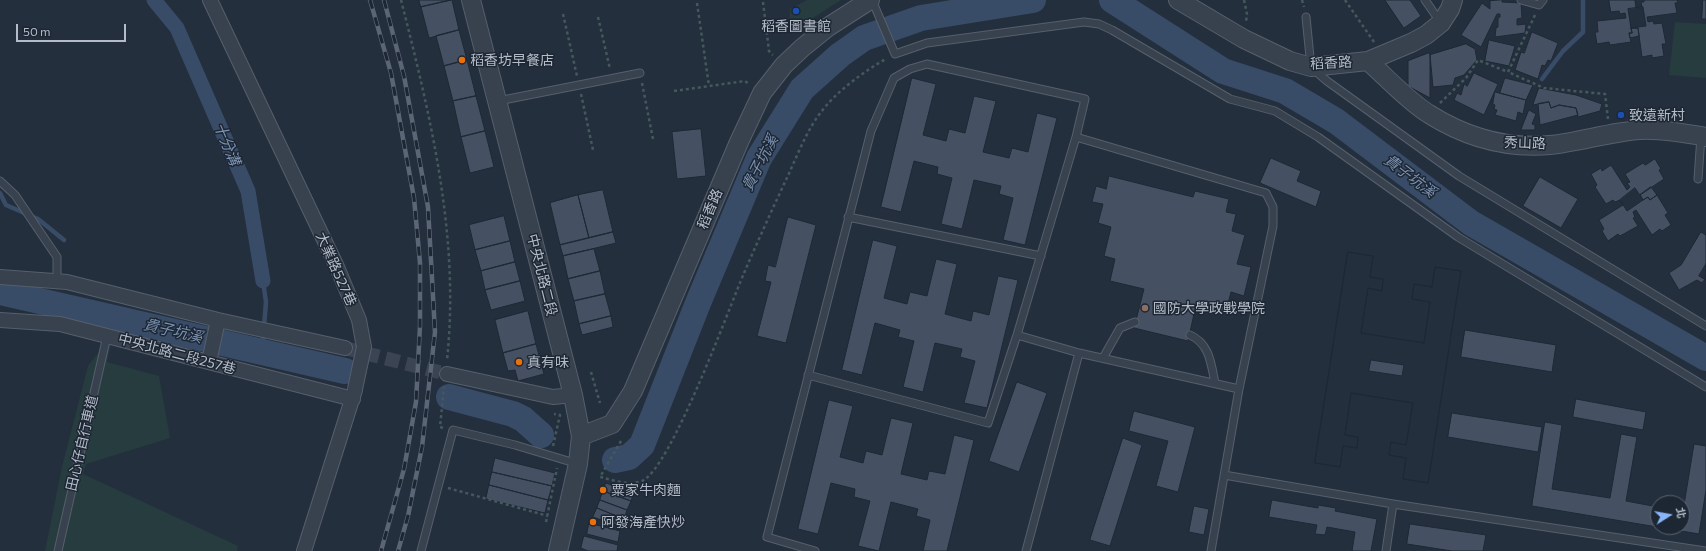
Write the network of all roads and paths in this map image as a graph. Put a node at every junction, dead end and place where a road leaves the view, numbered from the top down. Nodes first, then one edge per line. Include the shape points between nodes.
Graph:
1 (210, 0) edge
2 (401, 0) edge
3 (471, 0) edge
4 (871, 0) edge
5 (1178, 0) edge
6 (1345, 0) edge
7 (1424, 0) edge
8 (1453, 0) edge
9 (1521, 0) edge
10 (763, 2) dead end
11 (697, 3) dead end
12 (1541, 3) edge
13 (598, 17) dead end
14 (1306, 17) dead end
15 (1441, 23) junction
16 (895, 54) junction
17 (1376, 58) junction
18 (784, 65) junction
19 (1312, 67) junction
20 (1508, 72) junction
21 (640, 73) joint
22 (612, 79) junction
23 (709, 86) junction
24 (674, 91) dead end
25 (762, 93) junction
26 (498, 101) junction
27 (1428, 114) junction
28 (1621, 133) junction
29 (1076, 136) junction
30 (1704, 136) edge
31 (653, 139) dead end
32 (1698, 179) dead end
33 (0, 181) edge
34 (848, 217) junction
35 (1041, 256) junction
36 (0, 277) edge
37 (57, 281) junction
38 (0, 320) edge
39 (218, 320) junction
40 (1135, 322) dead end
41 (1706, 326) edge
42 (1017, 335) junction
43 (107, 336) junction
44 (1190, 336) dead end
45 (345, 348) tunnel mouth
46 (1079, 353) junction
47 (1104, 358) junction
48 (209, 362) junction
49 (590, 372) dead end
50 (446, 374) junction
51 (808, 375) junction
52 (1215, 383) junction
53 (1706, 387) edge
54 (1239, 389) junction
55 (354, 394) junction
56 (573, 395) junction
57 (600, 403) dead end
58 (554, 414) dead end
59 (453, 430) junction
60 (581, 436) junction
61 (621, 441) dead end
62 (551, 456) junction
63 (578, 464) junction
64 (1224, 475) junction
65 (438, 486) junction
66 (1393, 504) junction
67 (548, 516) junction
68 (565, 522) junction
69 (546, 523) dead end
70 (1689, 550) edge
71 (58, 551) edge
72 (304, 551) edge
73 (421, 551) edge
74 (558, 551) edge
75 (815, 551) edge
76 (1026, 551) edge
77 (1211, 551) edge
78 (1386, 551) edge
79 (1706, 551) edge

1 - 55 street, 大業路527巷, bridge via 337,267 359,320 364,347
2 - 50 path via 421,80 443,188 450,258 450,332
3 - 26 street, 中央北路二段
4 - 16 lane
4 - 18 street, 稻香路 via 828,27
5 - 19 street, 稻香路 via 1244,39 1290,61
6 - 17 path
7 - 15 lane
8 - 15 street, 稻香路
9 - 12 lane
10 - 18 path via 769,51
11 - 23 path
12 - 20 path
13 - 22 path
14 - 19 lane
15 - 17 street, 稻香路 via 1411,44
16 - 53 lane via 927,43 1084,22 1099,24 1230,99 1275,111 1458,237
16 - 61 path via 868,70 844,89 821,112 806,136 744,272 685,415 652,473 642,481 625,483 600,477
17 - 19 street, 稻香路
17 - 27 street, 秀山路
18 - 25 street, 稻香路
19 - 41 lane via 1327,81 1459,176
20 - 27 path via 1478,60 1466,78
20 - 28 path via 1544,88 1605,94 1608,125
21 - 22 lane
21 - 31 path
22 - 26 lane
23 - 24 path
23 - 25 path via 745,81
25 - 60 street, 稻香路 via 738,142 633,391 612,424
26 - 56 street, 中央北路二段
27 - 28 street, 秀山路 via 1457,130 1486,141 1520,146 1551,145
28 - 30 street, 秀山路 via 1641,130 1672,131
29 - 34 lane via 1085,99 927,64 910,68 894,78 871,131
29 - 35 lane
29 - 54 lane via 1266,193 1273,207 1273,226
30 - 32 lane
33 - 37 lane via 15,195 57,257
34 - 35 lane
34 - 51 lane
35 - 42 lane
36 - 37 street
37 - 39 street
38 - 43 street, 中央北路二段257巷 via 60,324
39 - 45 street
39 - 48 street
40 - 47 lane via 1120,328
42 - 46 lane
42 - 51 lane via 988,423
43 - 48 street, 中央北路二段257巷
43 - 71 lane, 田心仔自行車道
44 - 52 lane via 1198,339 1209,353
46 - 47 lane
46 - 76 lane
47 - 52 lane
48 - 55 street, 中央北路二段257巷
49 - 57 path
50 - 56 street via 553,397
50 - 59 path via 440,427
51 - 75 lane via 767,537
52 - 54 lane
54 - 64 lane
55 - 72 street, 大業路527巷
56 - 60 street, 中央北路二段
58 - 62 path via 560,415
59 - 62 lane
59 - 65 lane
60 - 63 street, 中央北路二段
62 - 63 lane
62 - 67 path via 553,464 558,469
63 - 68 street, 中央北路二段
64 - 66 lane
64 - 77 lane
65 - 67 path
65 - 73 lane
66 - 70 lane
66 - 78 lane
67 - 68 path
67 - 69 path
68 - 74 street, 中央北路二段
70 - 79 lane

